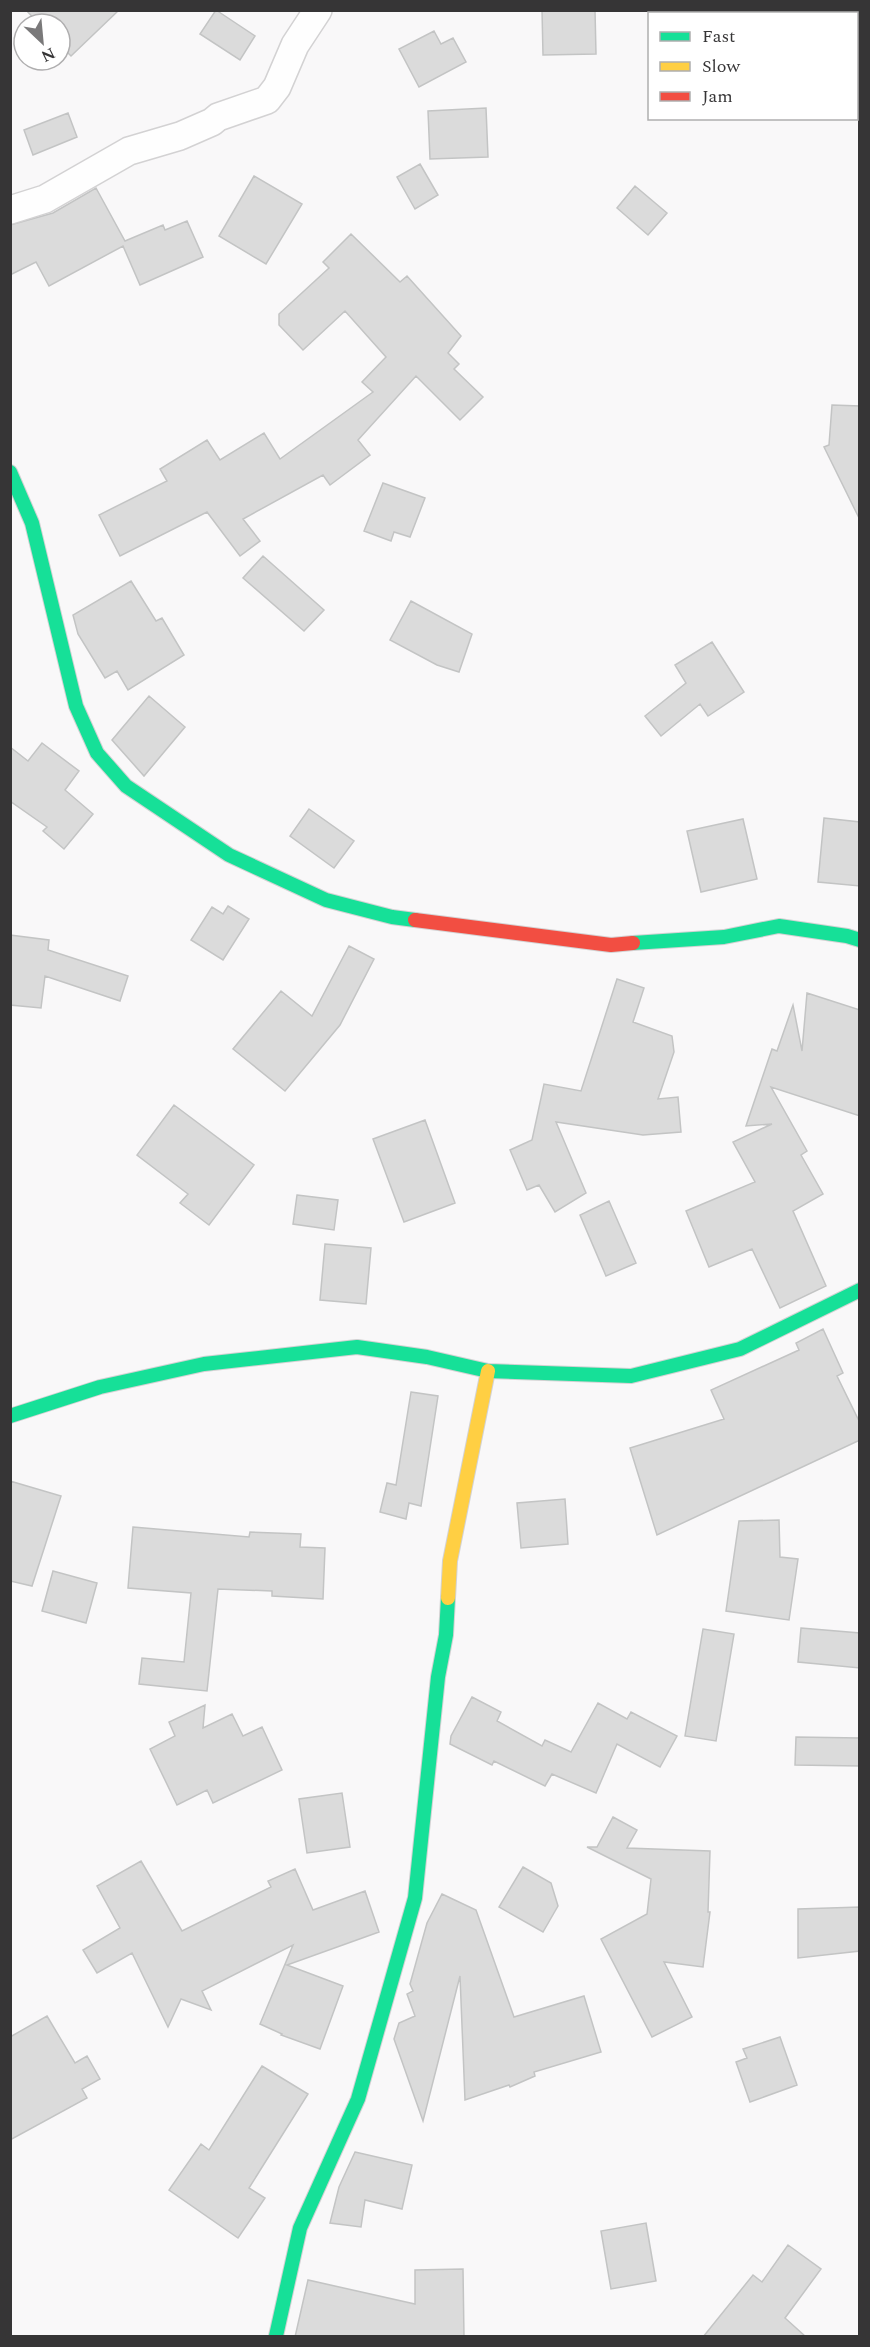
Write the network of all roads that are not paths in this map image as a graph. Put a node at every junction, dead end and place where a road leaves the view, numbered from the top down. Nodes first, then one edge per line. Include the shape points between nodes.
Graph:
1 (318, 10) edge
2 (10, 210) edge
3 (10, 472) edge
4 (860, 940) edge
5 (860, 1290) edge
6 (488, 1371) junction
7 (10, 1416) edge
8 (276, 2337) edge

1 - 2 street via 267,100 218,117 180,136 129,152 45,199
3 - 4 street via 32,523 76,706 97,753 126,786 229,855 326,900 392,917 611,945 724,937 779,926
5 - 6 street via 740,1349 631,1376
6 - 7 street via 357,1347 204,1364 100,1387
6 - 8 street via 450,1561 446,1635 436,1688 415,1898 358,2099 300,2228

